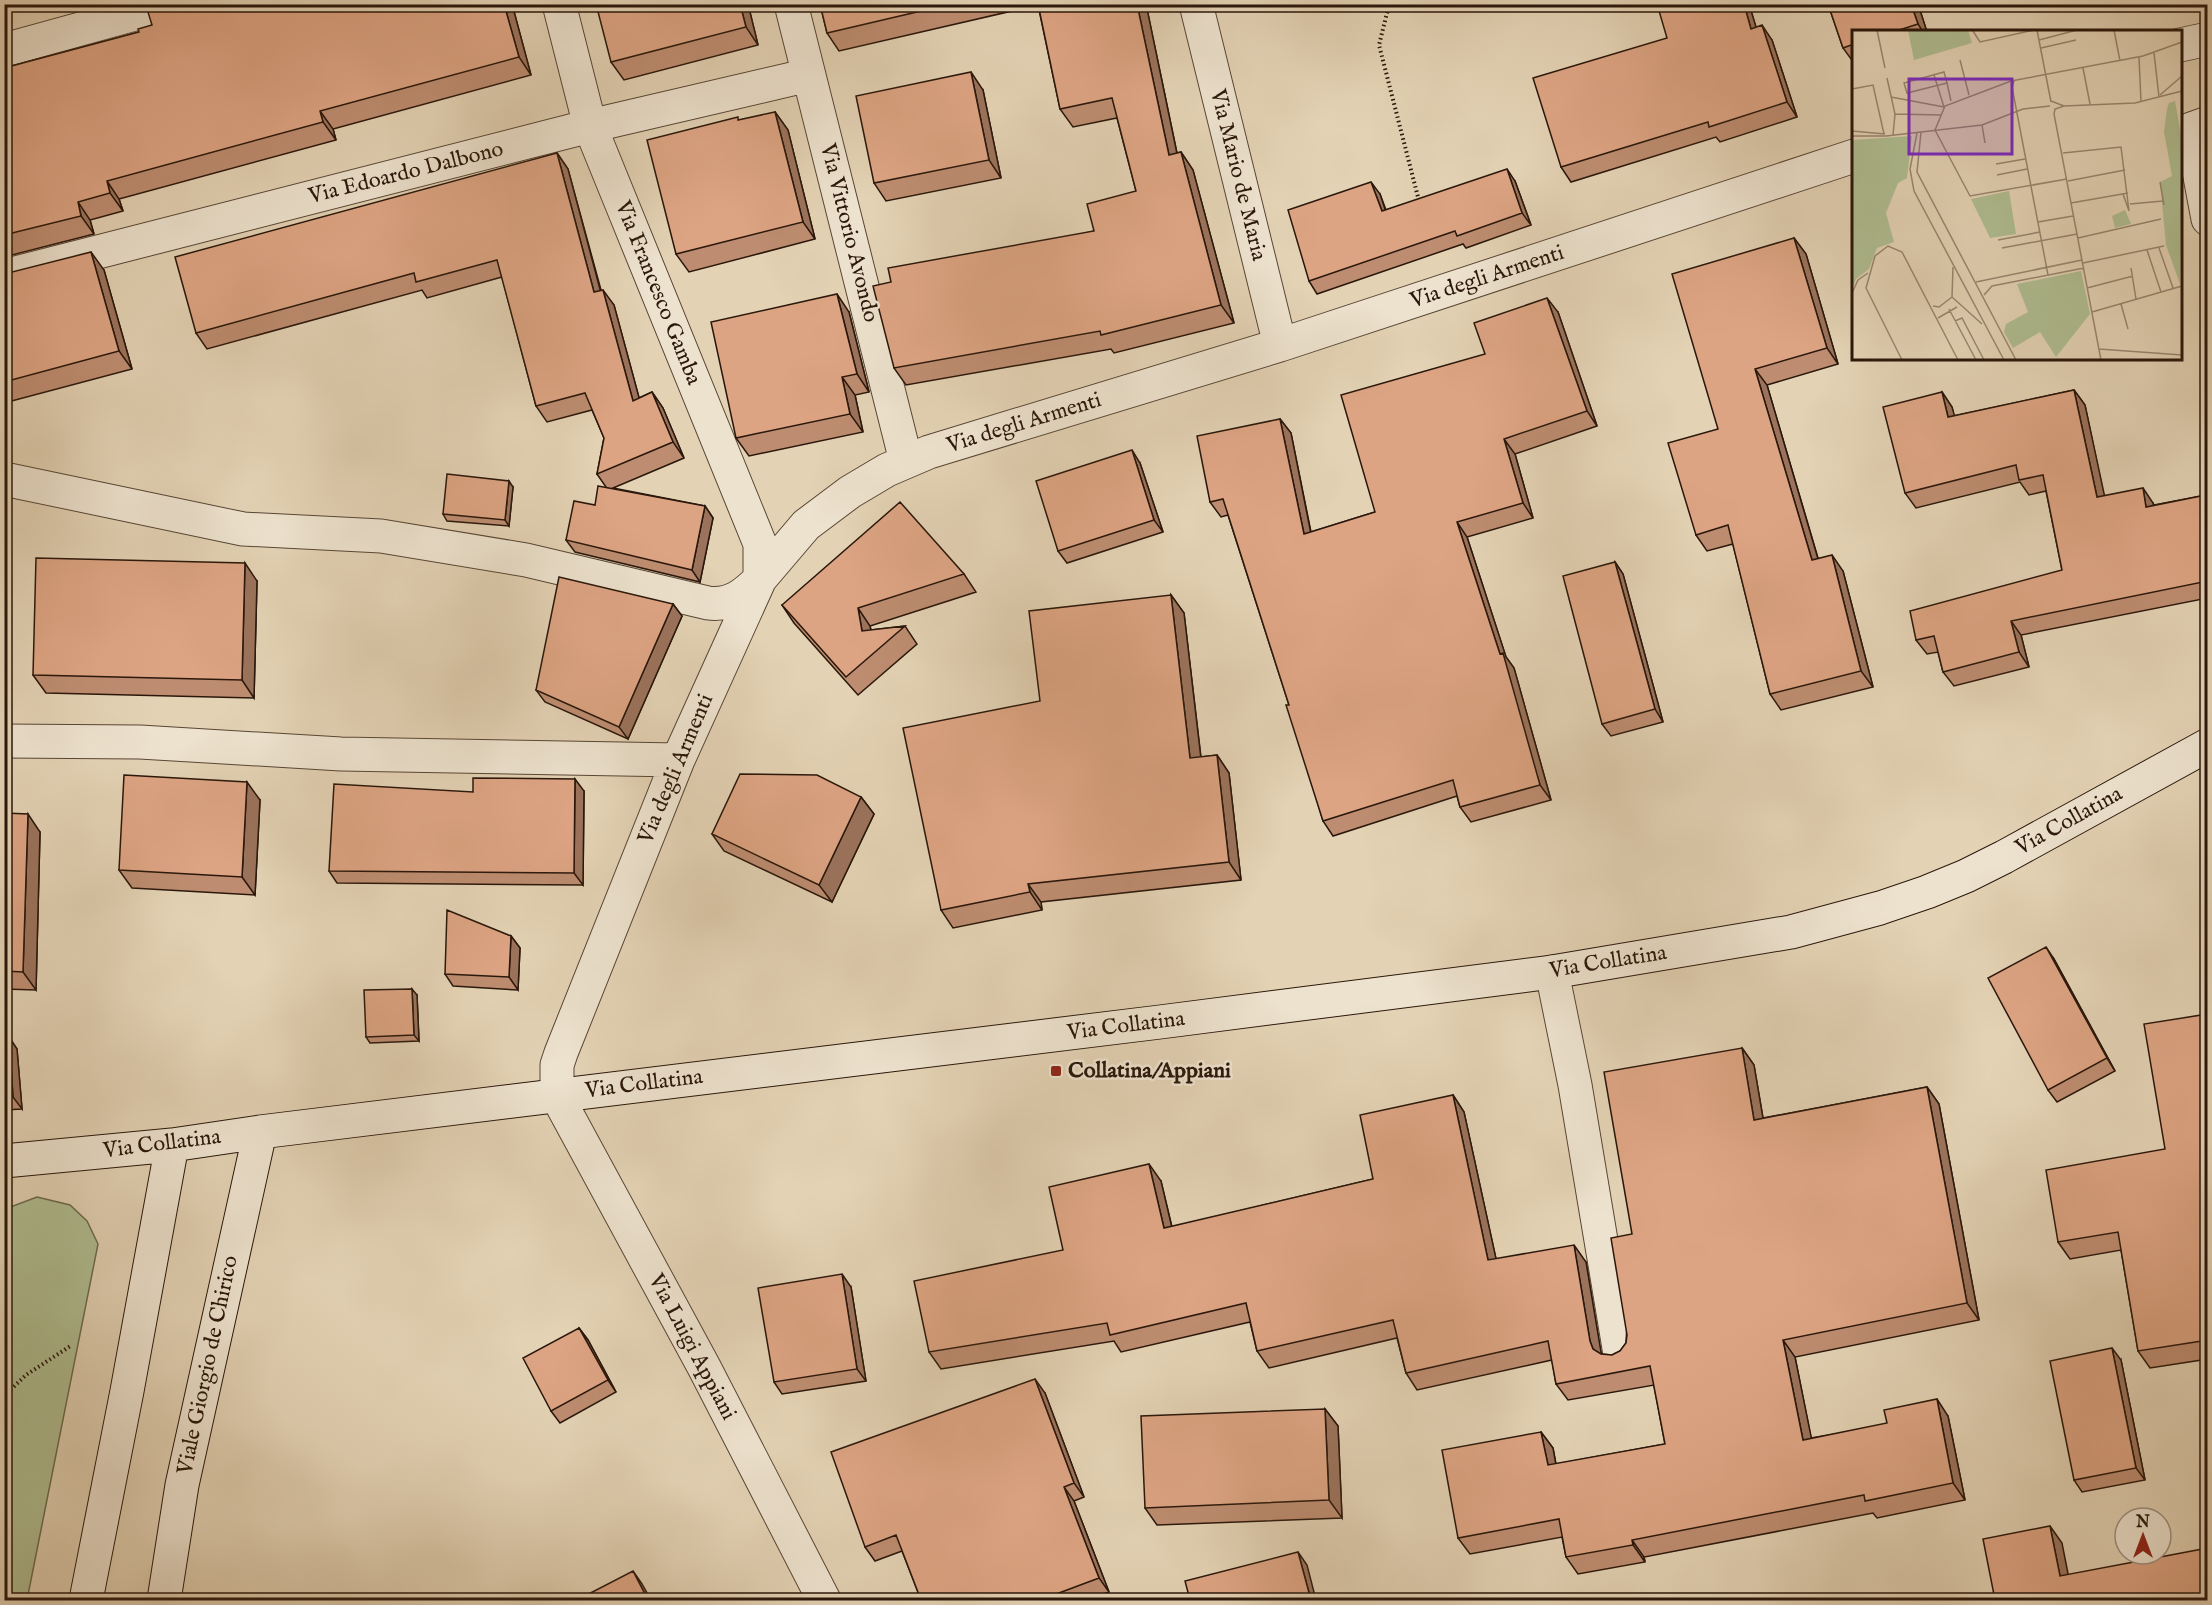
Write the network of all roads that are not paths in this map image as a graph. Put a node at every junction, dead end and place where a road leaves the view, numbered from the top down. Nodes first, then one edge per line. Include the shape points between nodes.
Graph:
1 (171, 4) edge
2 (559, 4) edge
3 (791, 4) edge
4 (1196, 4) edge
5 (2208, 39) edge
6 (2182, 45) edge
7 (4, 50) edge
8 (809, 75) junction
9 (590, 126) junction
10 (2193, 127) edge
11 (1852, 157) edge
12 (2208, 219) edge
13 (4, 276) edge
14 (1280, 345) junction
15 (906, 461) junction
16 (4, 479) edge
17 (760, 579) junction
18 (4, 741) edge
19 (2208, 745) edge
20 (678, 760) junction
21 (1552, 972) junction
22 (556, 1096) junction
23 (260, 1132) junction
24 (172, 1145) junction
25 (4, 1161) edge
26 (1620, 1354) edge
27 (86, 1600) edge
28 (164, 1600) edge
29 (824, 1600) edge

1 - 7 street
2 - 9 street, Via Francesco Gamba
3 - 8 street, Via Vittorio Avondo
4 - 14 street, Via Mario de Maria
5 - 6 street
8 - 9 street, Via Edoardo Dalbono
8 - 15 street, Via Vittorio Avondo
9 - 13 street, Via Edoardo Dalbono
9 - 17 street, Via Francesco Gamba via 760,544
10 - 12 street
11 - 14 street, Via degli Armenti
14 - 15 street, Via degli Armenti
15 - 17 street, Via degli Armenti via 818,514
16 - 17 street via 243,528 381,536 526,560 708,603 736,599
17 - 20 street, Via degli Armenti
18 - 20 street via 140,742 340,754
19 - 21 street, Via Collatina via 2004,857 1927,892 1853,917 1791,932
20 - 22 street, Via degli Armenti via 561,1053
21 - 22 street, Via Collatina
21 - 26 street
22 - 23 street, Via Collatina
22 - 29 street, Via Luigi Appiani
23 - 24 street, Via Collatina
23 - 28 street, Viale Giorgio de Chirico via 182,1485
24 - 25 street, Via Collatina
24 - 27 street

